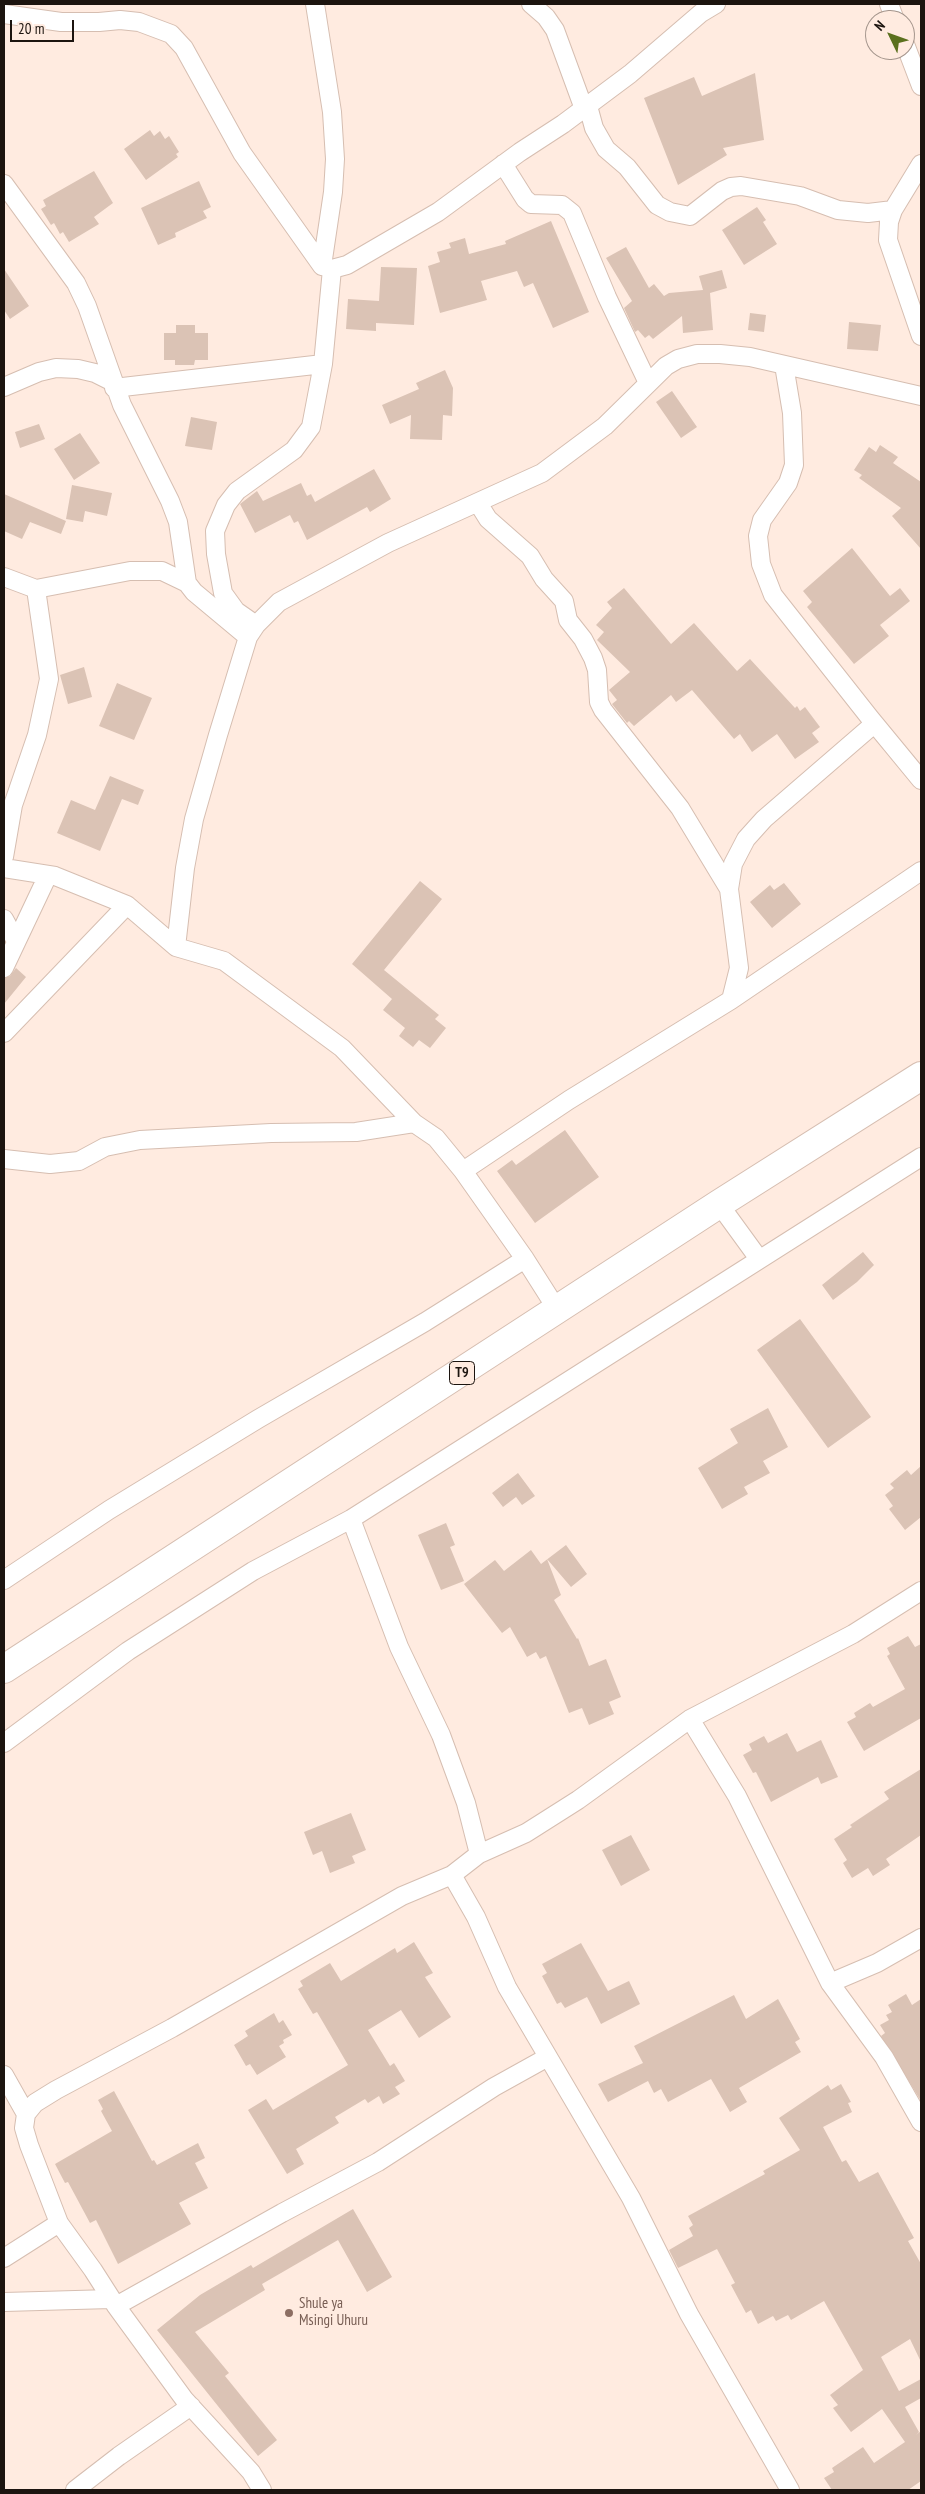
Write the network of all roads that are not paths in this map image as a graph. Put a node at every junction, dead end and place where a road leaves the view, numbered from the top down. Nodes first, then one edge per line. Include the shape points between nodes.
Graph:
1 (315, 4) edge
2 (531, 4) edge
3 (716, 4) edge
4 (4, 14) edge
5 (911, 60) edge
6 (921, 86) edge
7 (586, 107) junction
8 (503, 164) junction
9 (921, 164) edge
10 (4, 184) edge
11 (893, 210) junction
12 (327, 267) junction
13 (921, 336) edge
14 (323, 364) junction
15 (784, 365) junction
16 (648, 383) junction
17 (113, 384) junction
18 (4, 388) edge
19 (921, 396) edge
20 (478, 503) junction
21 (4, 577) edge
22 (187, 583) junction
23 (36, 589) junction
24 (252, 631) junction
25 (874, 724) junction
26 (921, 780) edge
27 (4, 857) edge
28 (4, 868) edge
29 (921, 871) edge
30 (48, 875) junction
31 (729, 889) junction
32 (126, 905) junction
33 (4, 920) edge
34 (16, 941) junction
35 (176, 947) junction
36 (4, 968) edge
37 (731, 1000) junction
38 (4, 1033) edge
39 (921, 1076) edge
40 (414, 1123) junction
41 (921, 1157) edge
42 (4, 1159) edge
43 (462, 1171) junction
44 (720, 1204) junction
45 (525, 1258) junction
46 (759, 1259) junction
47 (558, 1311) junction
48 (351, 1519) junction
49 (4, 1580) edge
50 (921, 1591) edge
51 (4, 1669) edge
52 (690, 1719) junction
53 (4, 1743) edge
54 (479, 1854) junction
55 (452, 1875) junction
56 (921, 1938) edge
57 (830, 1983) junction
58 (548, 2057) junction
59 (4, 2076) edge
60 (26, 2114) junction
61 (921, 2122) edge
62 (59, 2223) junction
63 (4, 2258) edge
64 (4, 2302) edge
65 (113, 2303) junction
66 (191, 2406) junction
67 (75, 2490) edge
68 (262, 2490) edge
69 (790, 2490) edge

1 - 12 street via 332,112 335,159
2 - 7 street via 555,30
3 - 7 street
4 - 12 street via 61,22 129,21 171,34 184,48 242,153
5 - 6 street
7 - 8 street
7 - 11 street via 606,149 631,172 657,205 670,212 690,216 722,191 741,186 800,196 838,210
8 - 12 street via 438,212 347,265
8 - 16 street via 531,204 562,205 572,213
9 - 11 street
10 - 17 street via 76,283
11 - 13 street via 888,240
12 - 14 street
14 - 17 street
14 - 24 street via 318,402 308,432 294,450 236,491 215,531 223,593
15 - 16 street via 720,354 696,354 672,363
15 - 19 street
15 - 25 street via 792,413 794,465 788,484 762,520 758,546 761,564 773,595
16 - 20 street via 605,426 563,460
17 - 18 street via 95,373 56,368
17 - 22 street via 178,522
20 - 24 street via 388,543 302,588 279,602
20 - 31 street via 488,519 530,556 544,579 564,601 568,620 593,658 599,702 680,808
21 - 23 street
22 - 23 street via 162,572 143,570
22 - 24 street via 194,592
23 - 27 street via 49,679 37,735 13,805
24 - 35 street via 194,819
25 - 26 street
25 - 31 street via 764,819 746,839 733,864
28 - 30 street
29 - 37 street
30 - 32 street
30 - 34 street
31 - 37 street via 739,968
32 - 35 street
32 - 38 street
33 - 34 street
34 - 36 street
35 - 40 street via 224,961 342,1048
37 - 43 street via 569,1100
39 - 44 highway, T9
40 - 42 street via 356,1132 140,1140 105,1147 78,1161 50,1164
40 - 43 street via 436,1138
41 - 46 street
43 - 45 street
44 - 46 street
44 - 47 highway, T9
45 - 47 street
45 - 49 street via 425,1322 258,1418 109,1510
46 - 48 street
47 - 51 highway, T9
48 - 53 street via 253,1571 136,1646
48 - 54 street via 399,1647 444,1743 466,1803
50 - 52 street via 853,1634
52 - 54 street via 570,1805 526,1833
52 - 57 street via 737,1796
54 - 55 street
55 - 58 street via 476,1917 507,1987
55 - 60 street via 402,1896 172,2028 56,2090 35,2103
56 - 57 street via 877,1964
57 - 61 street via 884,2057
58 - 65 street via 494,2087 378,2162
58 - 69 street via 631,2198 689,2314
59 - 60 street
60 - 62 street via 24,2128 29,2145
62 - 63 street
62 - 65 street via 94,2270
64 - 65 street
65 - 66 street
66 - 67 street
66 - 68 street

